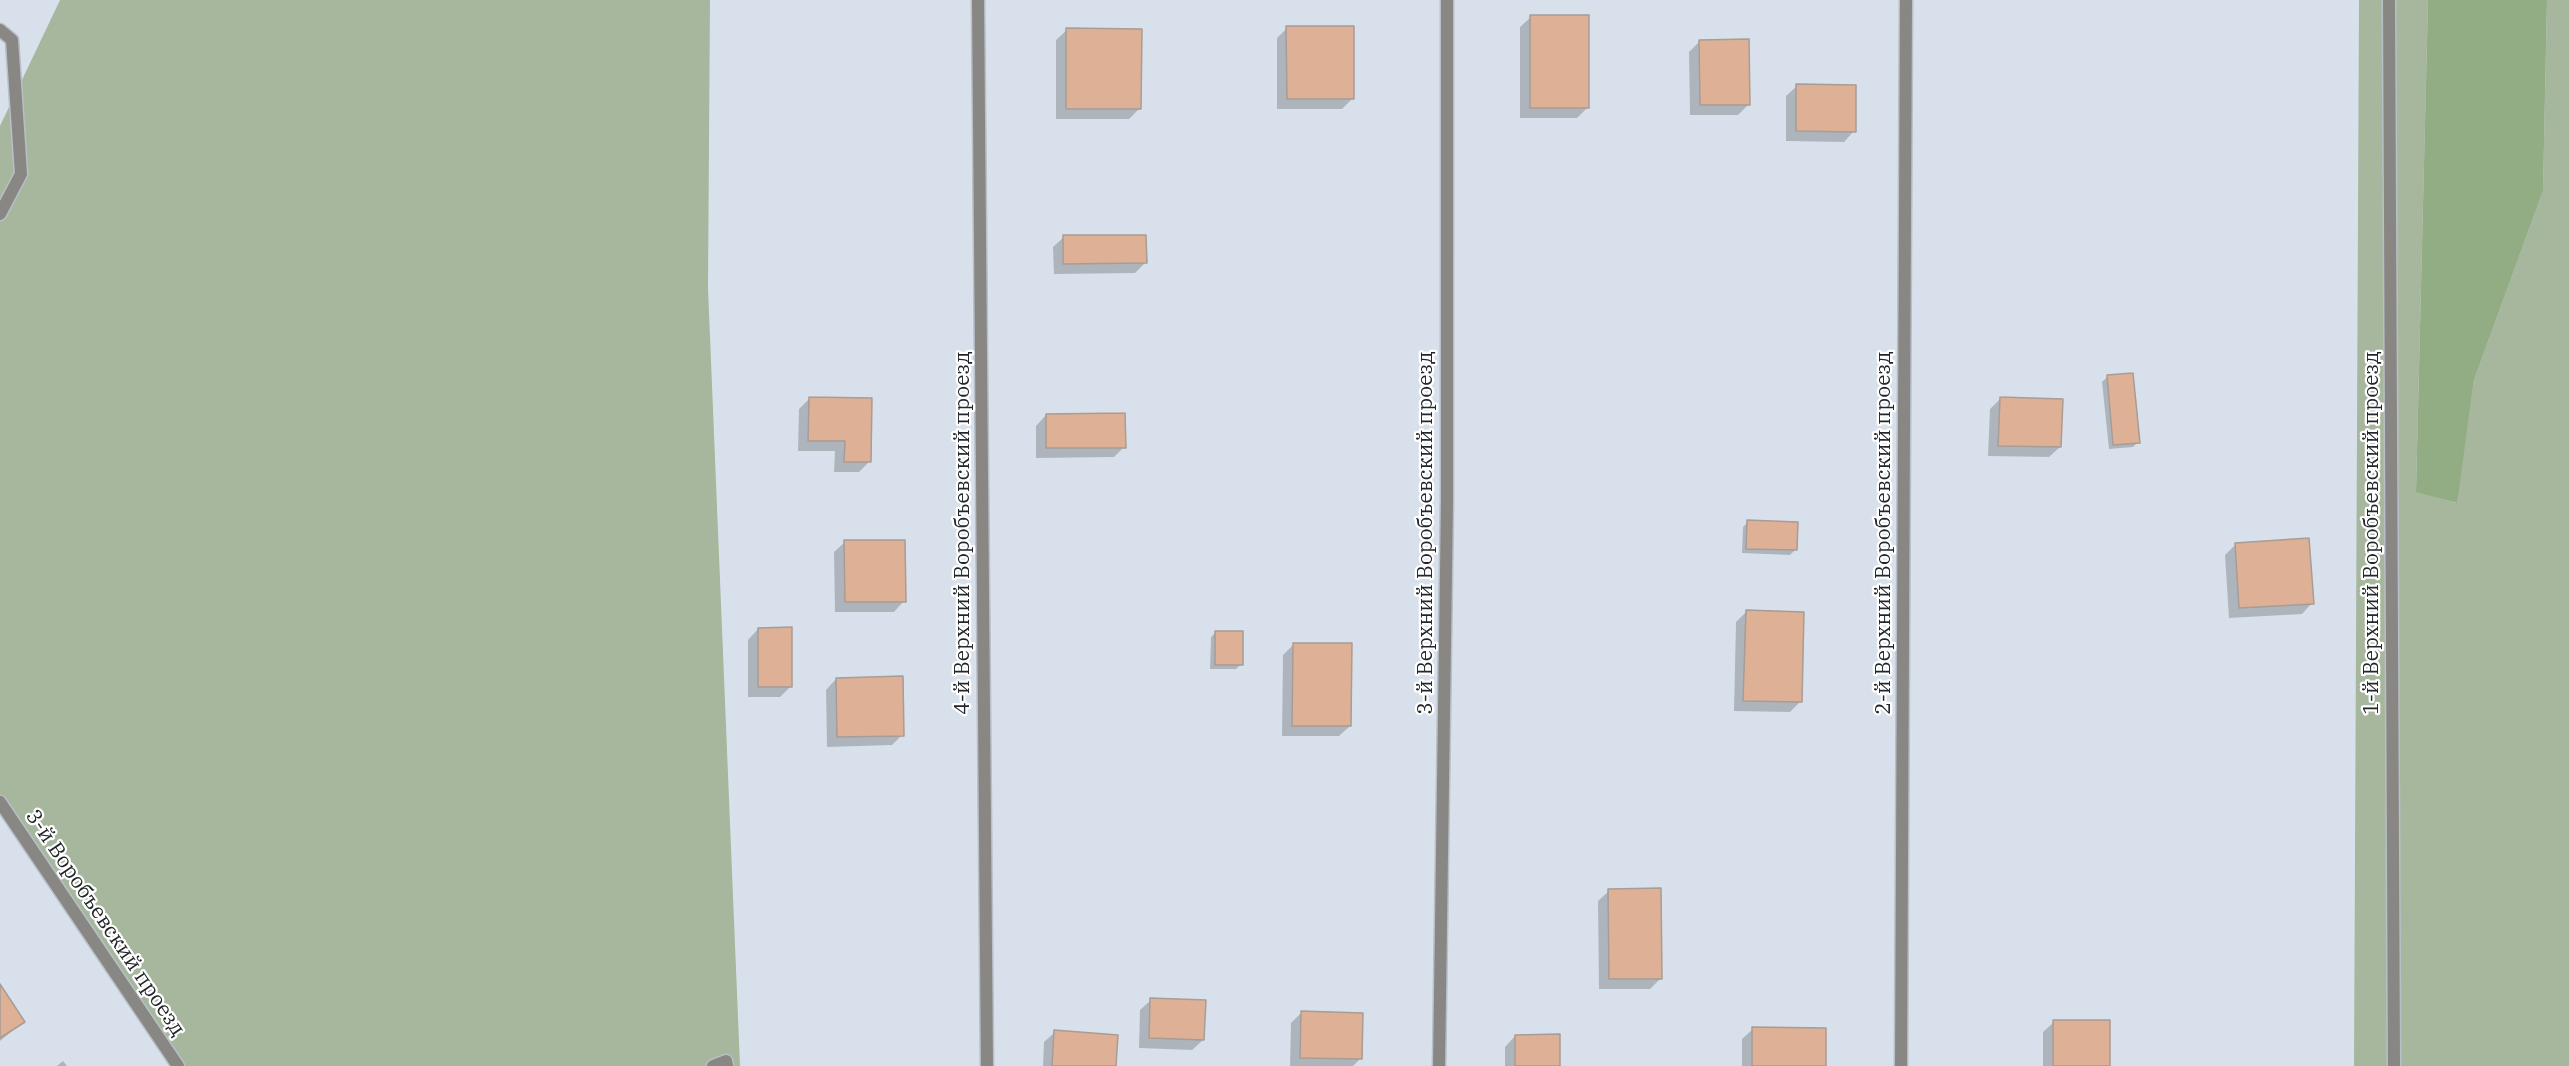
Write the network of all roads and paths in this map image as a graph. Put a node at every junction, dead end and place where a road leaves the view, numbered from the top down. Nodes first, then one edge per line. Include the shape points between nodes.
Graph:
1 (978, 0) edge
2 (1447, 0) edge
3 (1906, 0) edge
4 (2390, 0) edge
5 (0, 30) edge
6 (0, 214) edge
7 (0, 802) edge
8 (178, 1066) edge
9 (713, 1066) edge
10 (727, 1066) edge
11 (987, 1066) edge
12 (1439, 1066) edge
13 (1901, 1066) edge
14 (2394, 1066) edge

1 - 11 street, 4-й Верхний Воробъевский проезд
2 - 12 street, 3-й Верхний Воробъевский проезд via 1447,501
3 - 13 street, 2-й Верхний Воробъевский проезд
4 - 14 street, 1-й Верхний Воробъевский проезд
5 - 6 street via 12,40 21,174
7 - 8 street, 3-й Воробъевский проезд
9 - 10 street via 726,1061

